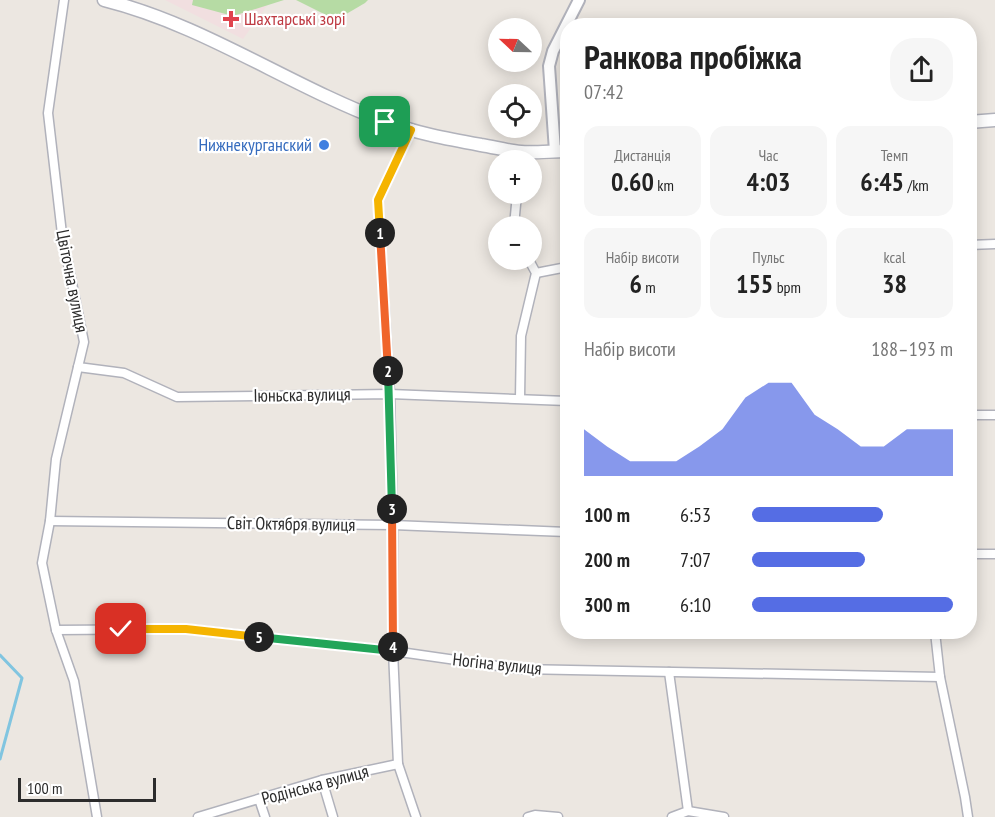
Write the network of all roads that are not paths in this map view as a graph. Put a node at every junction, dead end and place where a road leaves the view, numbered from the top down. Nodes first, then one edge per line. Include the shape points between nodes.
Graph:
1 (64, 0) edge
2 (104, 0) edge
3 (579, 0) edge
4 (570, 18) edge
5 (560, 37) edge
6 (995, 120) edge
7 (977, 121) edge
8 (411, 130) junction
9 (560, 144) edge
10 (495, 150) edge
11 (560, 151) edge
12 (542, 153) edge
13 (995, 244) edge
14 (977, 245) edge
15 (560, 268) edge
16 (534, 270) edge
17 (536, 273) junction
18 (78, 367) junction
19 (390, 394) junction
20 (520, 398) junction
21 (560, 401) edge
22 (977, 415) edge
23 (995, 416) edge
24 (50, 521) junction
25 (393, 525) junction
26 (560, 532) edge
27 (977, 554) edge
28 (995, 554) edge
29 (56, 630) junction
30 (936, 639) edge
31 (393, 651) junction
32 (669, 672) junction
33 (940, 677) junction
34 (398, 764) junction
35 (322, 780) junction
36 (259, 799) junction
37 (688, 811) junction
38 (533, 816) edge
39 (97, 817) edge
40 (198, 817) edge
41 (265, 817) edge
42 (333, 817) edge
43 (416, 817) edge
44 (558, 817) edge
45 (672, 817) edge
46 (724, 817) edge
47 (968, 817) edge

1 - 18 street, Цвiточна вулиця via 48,113 62,234 84,342
2 - 8 main road via 141,9 358,111
3 - 4 street
5 - 9 street via 549,66
6 - 7 main road
8 - 10 main road
8 - 19 street via 378,200
11 - 12 main road
13 - 14 street
15 - 17 street
16 - 17 street
17 - 20 street via 521,336
18 - 19 street, Iюньска вулиця via 124,373 177,397
18 - 24 street, Цвiточна вулиця via 56,459
19 - 20 street, Iюньска вулиця
19 - 25 street
20 - 21 street, Iюньска вулиця
22 - 23 street
24 - 25 street, Світ Октября вулиця
24 - 29 street, Цвiточна вулиця via 42,563
25 - 26 street, Світ Октября вулиця
25 - 31 street
27 - 28 street
29 - 31 street, Ногіна вулиця via 186,629
29 - 39 street, Цвiточна вулиця via 74,681
30 - 33 street
31 - 32 street, Ногіна вулиця via 519,669
31 - 34 street
32 - 33 street, Ногіна вулиця
32 - 37 street
33 - 47 street
34 - 35 street, Родінська вулиця
34 - 43 street
35 - 36 street, Родінська вулиця
35 - 42 street
36 - 40 street, Родінська вулиця
36 - 41 street
37 - 45 street
37 - 46 street
38 - 44 street

